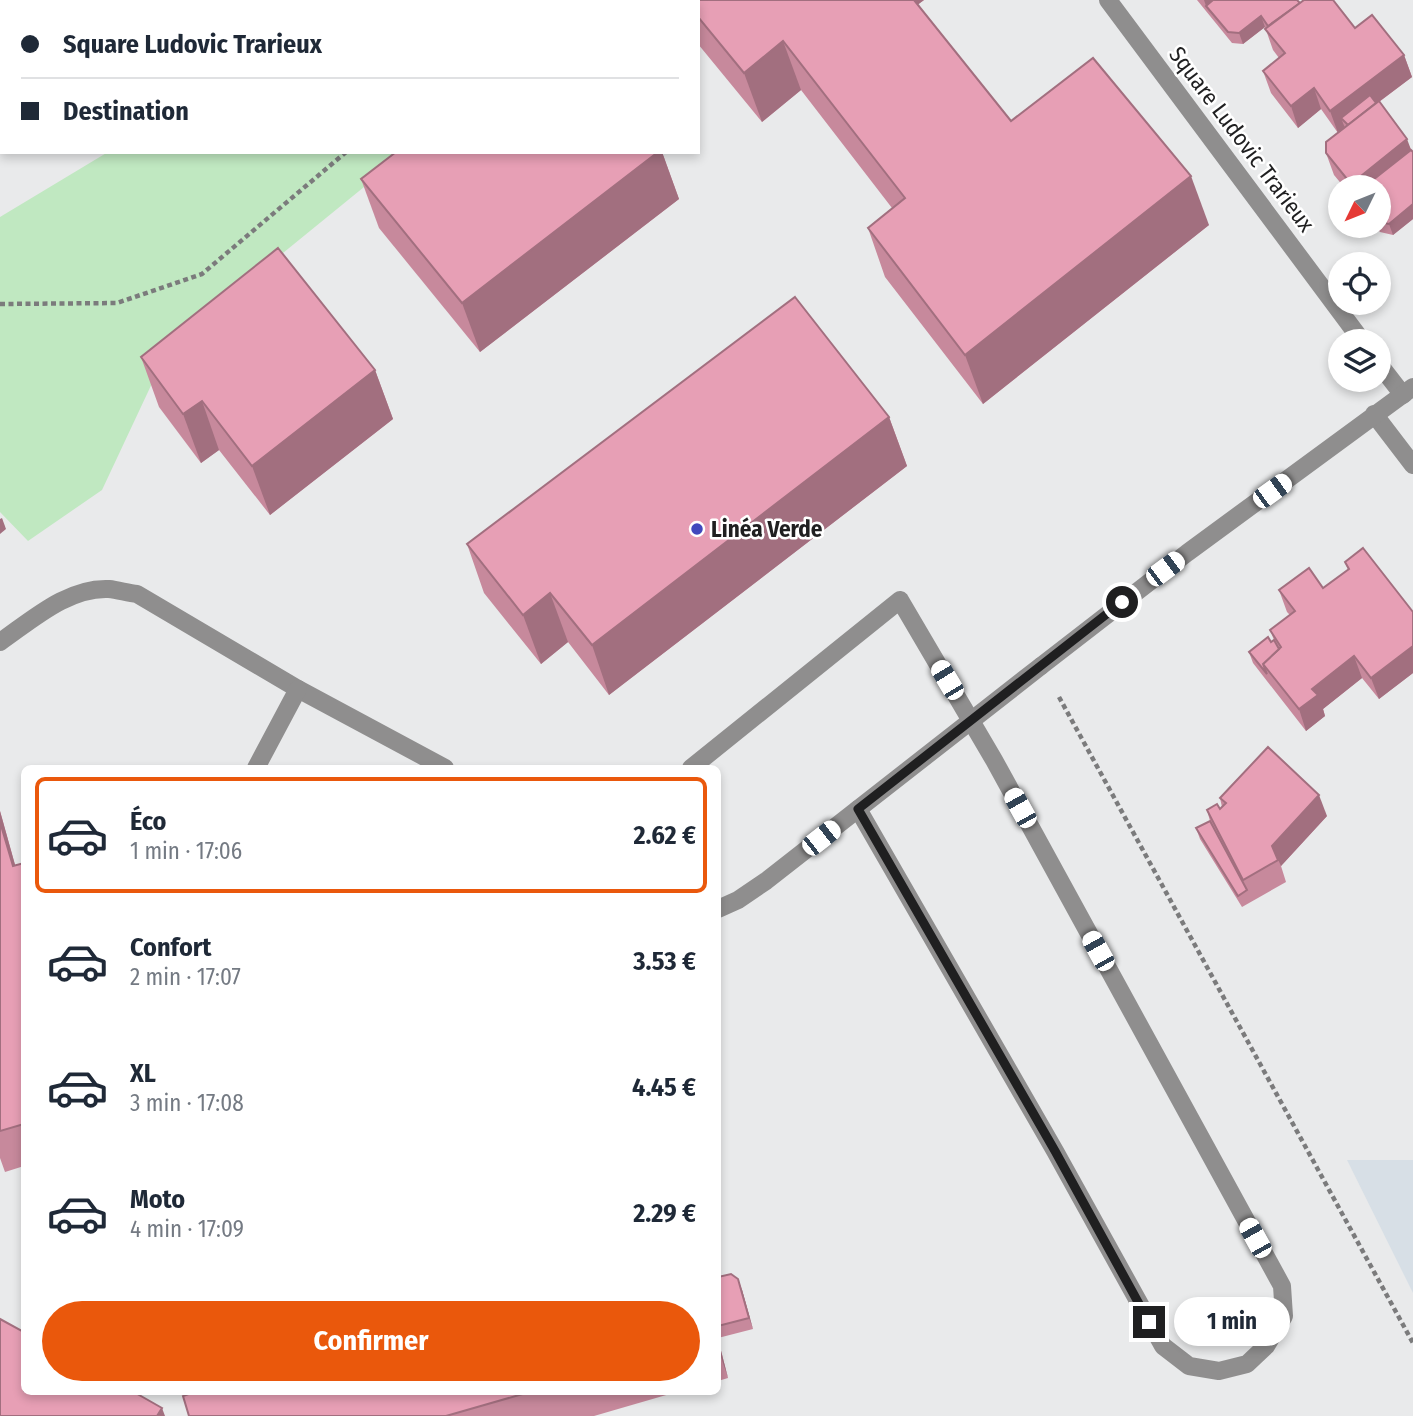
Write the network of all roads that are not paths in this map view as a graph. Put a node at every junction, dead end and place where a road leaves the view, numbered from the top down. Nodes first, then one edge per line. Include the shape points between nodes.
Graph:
1 (1108, 0) edge
2 (1353, 329) edge
3 (1391, 375) edge
4 (1408, 391) edge
5 (1374, 414) junction
6 (1413, 465) edge
7 (0, 642) edge
8 (298, 689) junction
9 (971, 720) junction
10 (258, 765) edge
11 (439, 765) edge
12 (695, 765) edge
13 (858, 809) junction
14 (721, 908) edge

1 - 2 street, Square Ludovic Trarieux
3 - 4 street
4 - 5 street
5 - 6 street
5 - 9 street
7 - 8 street via 58,602 108,589 137,594
8 - 10 street
8 - 11 street
9 - 12 street via 900,600
9 - 13 street
9 - 13 street via 1282,1286 1284,1316 1266,1346 1247,1364 1219,1371 1189,1366 1163,1346
13 - 14 street via 766,881

